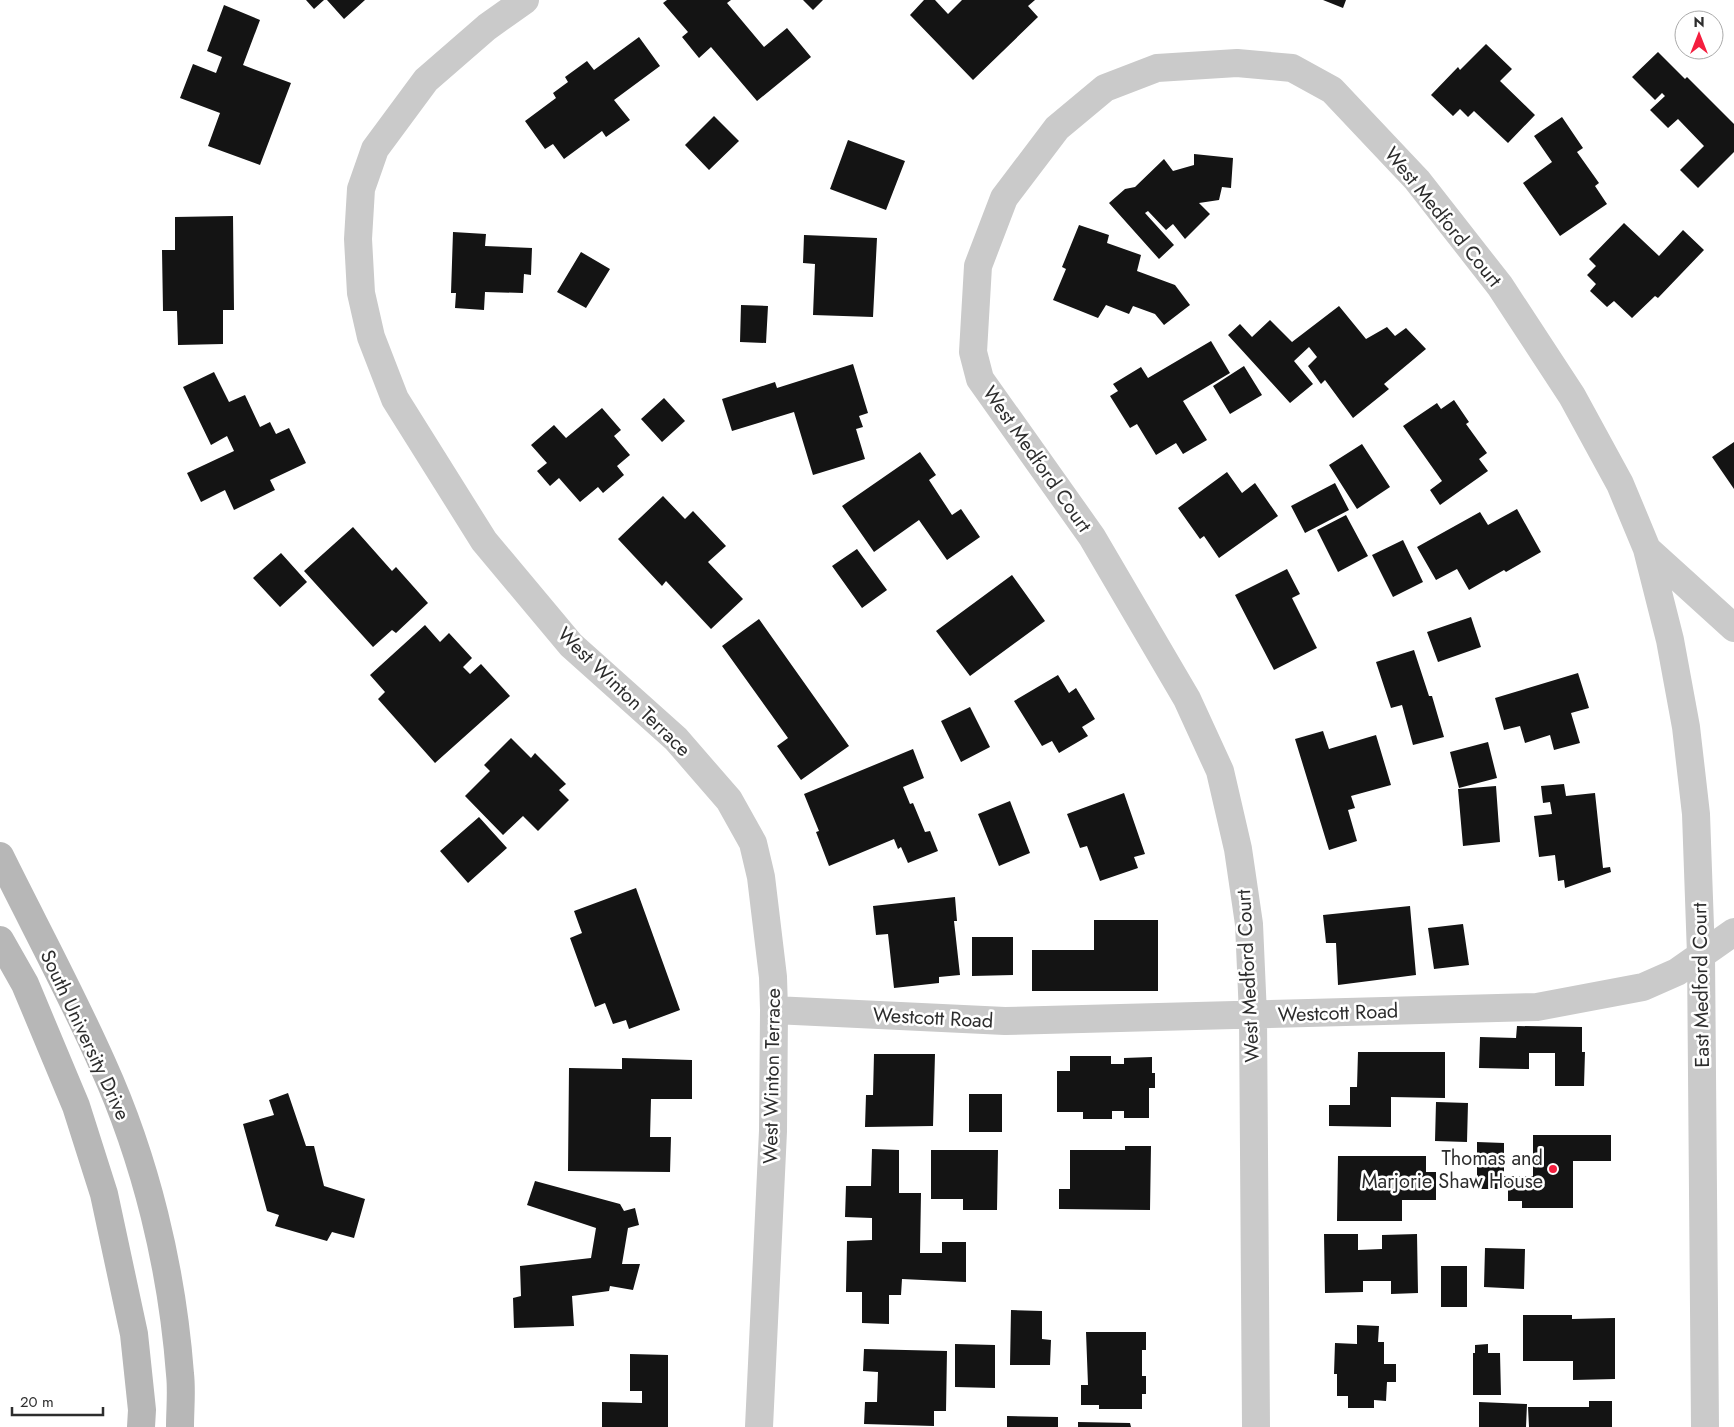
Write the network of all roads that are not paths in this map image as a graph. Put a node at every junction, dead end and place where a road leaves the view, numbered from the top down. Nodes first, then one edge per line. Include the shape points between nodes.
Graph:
1 (526, 0) edge
2 (1646, 549) junction
3 (1734, 628) edge
4 (0, 856) edge
5 (1734, 932) edge
6 (0, 940) edge
7 (1702, 955) junction
8 (774, 1010) junction
9 (1252, 1015) junction
10 (142, 1427) edge
11 (180, 1427) edge
12 (759, 1427) edge
13 (1256, 1427) edge
14 (1705, 1427) edge

1 - 8 street, West Winton Terrace via 487,27 426,80 375,149 361,189 358,239 361,293 371,337 395,399 484,541 571,645 676,739 729,800 753,844 761,876 774,977
2 - 3 street
2 - 7 street, East Medford Court via 1670,640 1686,727 1696,814
2 - 9 street, West Medford Court via 1620,484 1572,396 1500,286 1418,180 1332,90 1292,68 1237,63 1157,68 1105,88 1057,128 1004,198 978,266 973,352 980,379 1092,536 1187,699 1220,771 1238,849 1249,924
4 - 11 main road, South University Drive via 103,1064 133,1143 157,1222 172,1297 180,1376
5 - 7 street, Westcott Road
6 - 10 main road, South University Drive via 25,984 76,1106 104,1194 134,1334
7 - 9 street, Westcott Road via 1678,972 1644,987 1537,1007
7 - 14 street, East Medford Court
8 - 9 street, Westcott Road via 1006,1021
8 - 12 street, West Winton Terrace via 774,1131
9 - 13 street, West Medford Court

